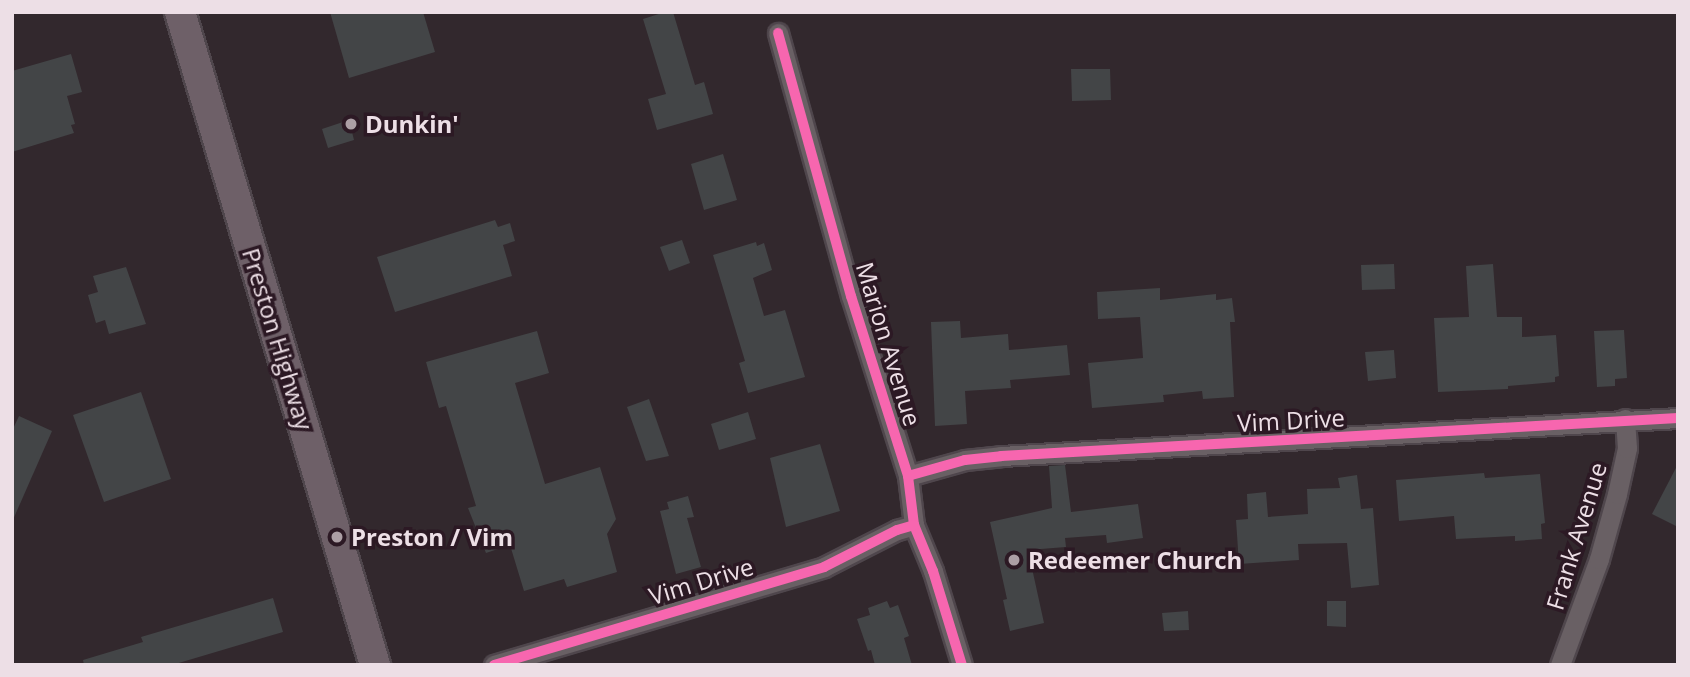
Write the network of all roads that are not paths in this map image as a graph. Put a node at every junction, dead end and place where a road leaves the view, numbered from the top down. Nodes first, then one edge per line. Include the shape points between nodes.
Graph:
1 (180, 12) edge
2 (778, 33) dead end
3 (1678, 418) edge
4 (1625, 419) junction
5 (908, 476) junction
6 (914, 526) junction
7 (375, 665) edge
8 (494, 665) edge
9 (962, 665) edge
10 (1560, 665) edge

1 - 7 main road, Preston Highway
2 - 5 street, Marion Avenue via 851,296
3 - 4 street, Vim Drive
4 - 5 street, Vim Drive via 1001,456 965,460
4 - 10 street, Frank Avenue via 1627,448 1617,494
5 - 6 street, Marion Avenue
6 - 8 street, Vim Drive via 824,567
6 - 9 street, Marion Avenue

